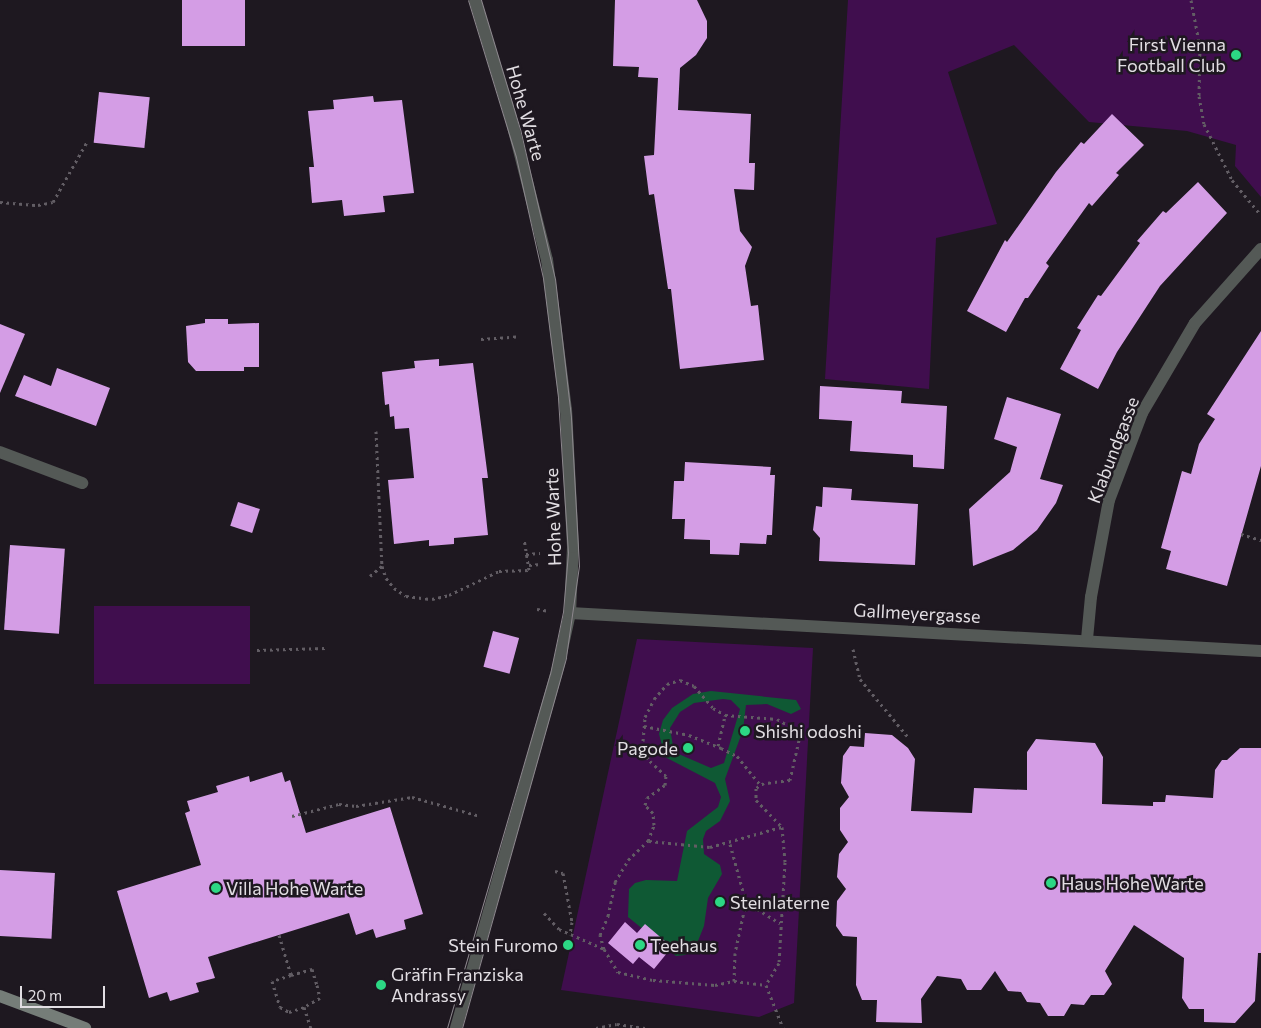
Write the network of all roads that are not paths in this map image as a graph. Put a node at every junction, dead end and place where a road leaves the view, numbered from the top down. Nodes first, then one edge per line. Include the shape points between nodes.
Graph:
1 (475, 0) edge
2 (1261, 250) edge
3 (0, 452) edge
4 (82, 483) dead end
5 (570, 613) junction
6 (1087, 639) junction
7 (1261, 651) edge
8 (0, 996) edge
9 (85, 1028) edge
10 (456, 1028) edge

1 - 5 street, Hohe Warte via 510,115 547,260 566,410 573,547
2 - 6 street, Klabundgasse via 1195,323 1142,413 1109,500 1091,597
3 - 4 street
5 - 6 street, Gallmeyergasse
5 - 10 street, Hohe Warte
6 - 7 street, Gallmeyergasse
8 - 9 main road

